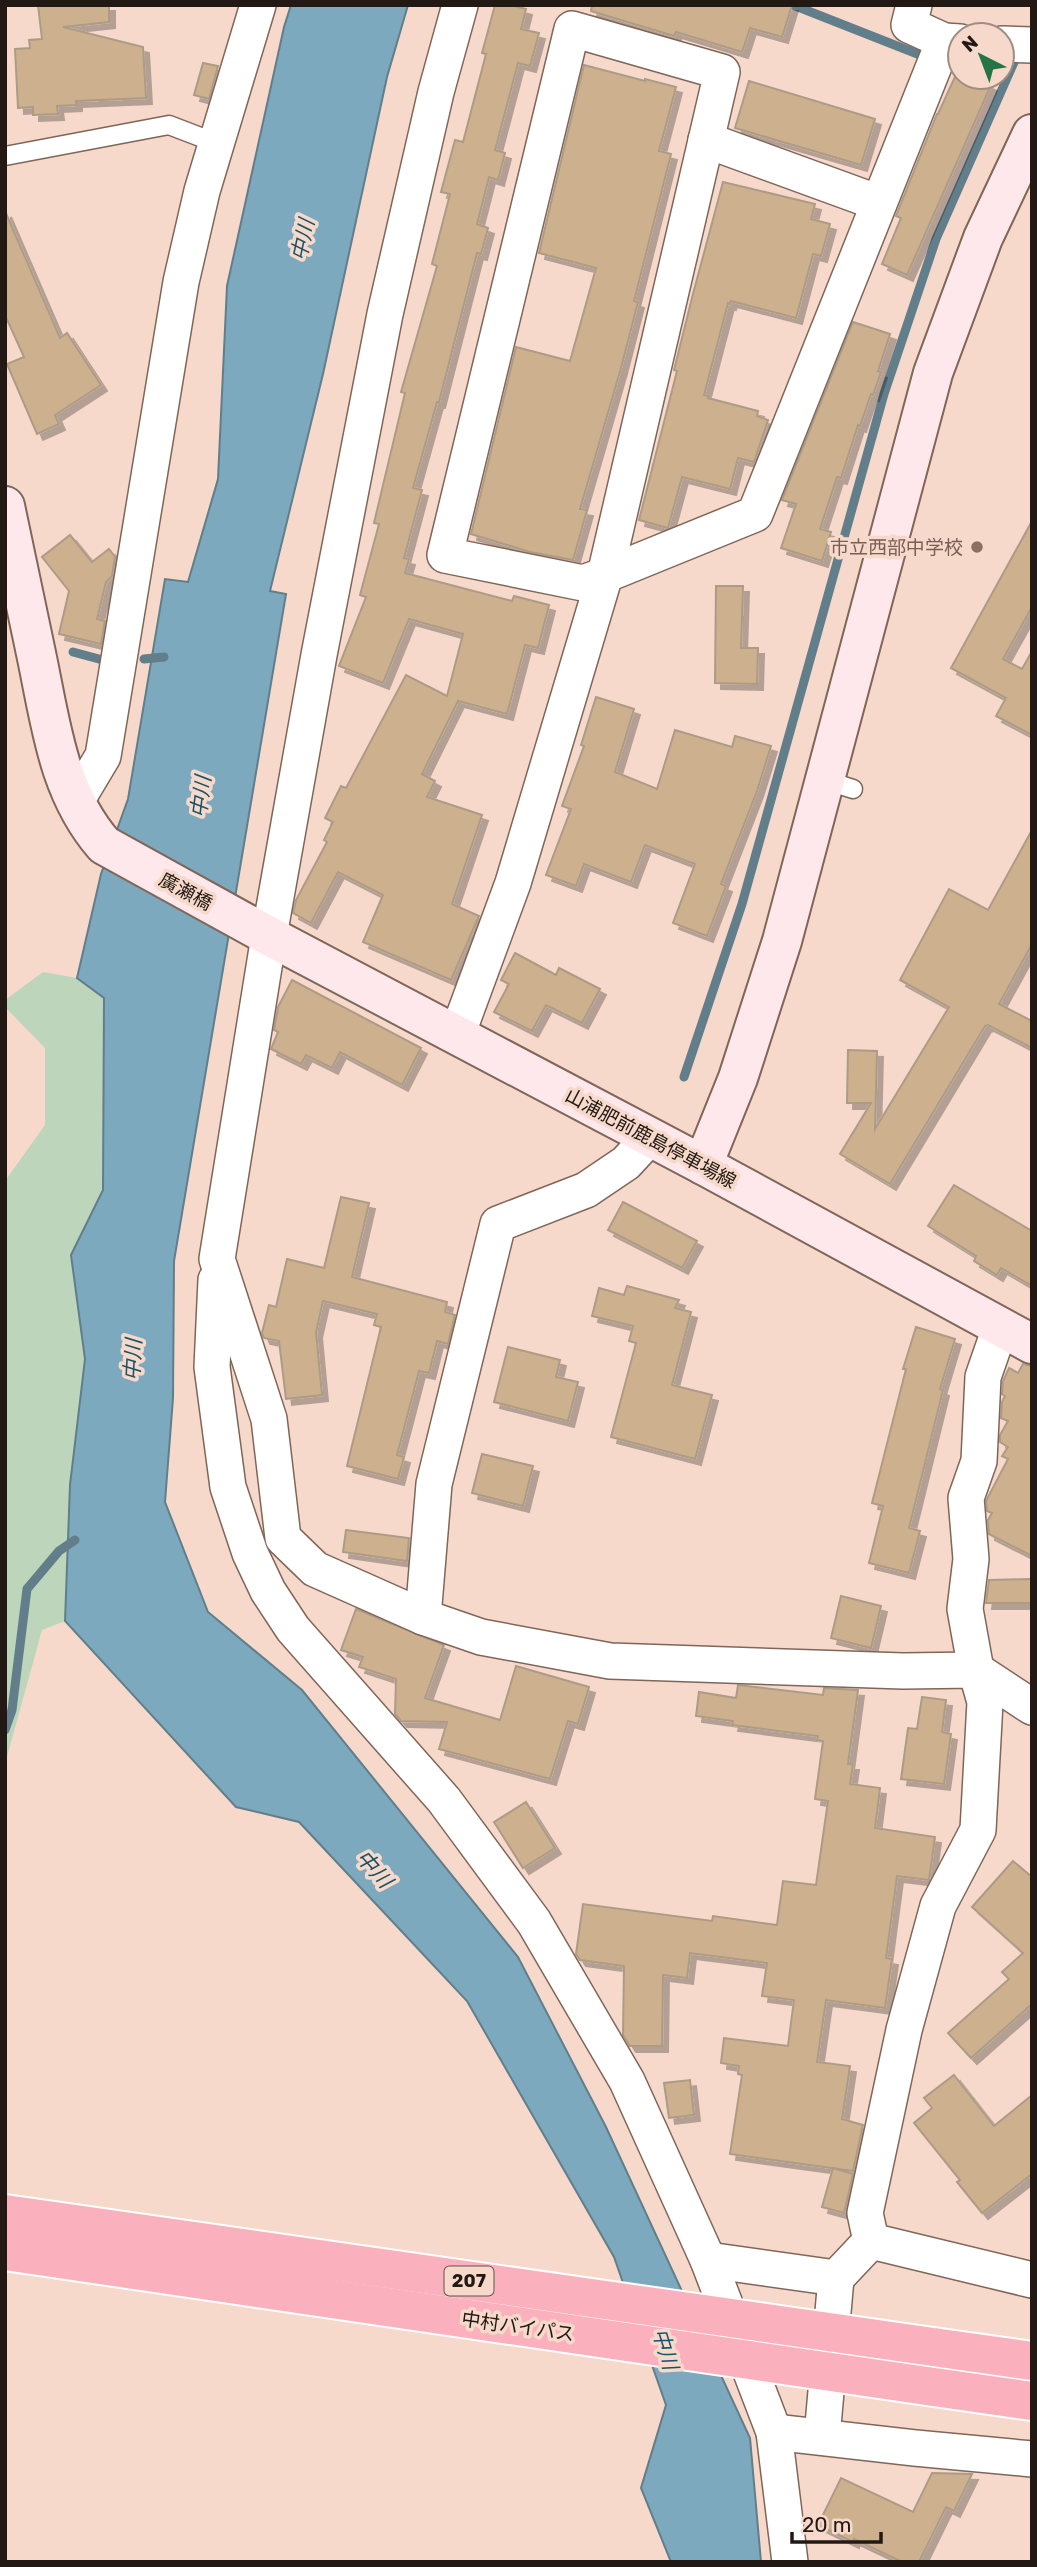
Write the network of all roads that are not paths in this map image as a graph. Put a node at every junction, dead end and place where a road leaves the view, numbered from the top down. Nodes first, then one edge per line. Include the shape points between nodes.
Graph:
1 (258, 5) edge
2 (460, 5) edge
3 (914, 5) edge
4 (946, 39) edge
5 (946, 54) edge
6 (1032, 134) edge
7 (706, 140) junction
8 (216, 143) junction
9 (5, 156) edge
10 (879, 203) junction
11 (5, 506) edge
12 (605, 575) junction
13 (75, 803) junction
14 (269, 936) junction
15 (457, 1035) junction
16 (650, 1137) junction
17 (703, 1165) junction
18 (217, 1259) junction
19 (1016, 1336) edge
20 (283, 1538) junction
21 (250, 1553) junction
22 (423, 1617) junction
23 (976, 1670) junction
24 (1032, 1707) edge
25 (5, 2214) edge
26 (871, 2241) junction
27 (5, 2251) edge
28 (708, 2260) junction
29 (836, 2278) junction
30 (1032, 2280) edge
31 (1032, 2361) edge
32 (1032, 2401) edge
33 (774, 2432) junction
34 (822, 2437) junction
35 (1032, 2459) edge
36 (791, 2562) edge

1 - 8 street
2 - 14 street via 385,314
3 - 4 street via 909,25
5 - 10 street
6 - 17 main road via 983,238 933,373 839,785 738,1078
7 - 10 street
7 - 12 street
7 - 12 street via 722,72 572,29 445,555 583,583
8 - 9 lane via 169,125
8 - 13 street via 181,282 103,756
10 - 12 street via 755,514
11 - 13 main road via 58,758
12 - 15 street via 513,883
13 - 14 main road, 廣瀬橋 via 104,845
14 - 15 main road, 山浦肥前鹿島停車場線
14 - 18 street
15 - 16 main road, 山浦肥前鹿島停車場線
16 - 17 main road, 山浦肥前鹿島停車場線
16 - 22 street via 626,1163 586,1190 498,1224 434,1484
17 - 19 main road, 山浦肥前鹿島停車場線
18 - 20 street via 269,1419
18 - 21 street via 212,1367 228,1487
19 - 23 street via 983,1377 979,1461 966,1499 971,1559 965,1609
20 - 21 street
20 - 22 street via 315,1569
21 - 28 street via 293,1629 444,1800 534,1922 627,2081
22 - 23 street via 481,1637 610,1661
23 - 24 street
23 - 26 street via 985,1702 978,1829 938,1906 904,2031 865,2213
25 - 31 highway, 中村バイパス / 207, bridge
26 - 29 street
26 - 30 street
27 - 32 highway, 中村バイパス / 207, bridge
28 - 29 street
28 - 33 street
29 - 34 street
33 - 34 street
33 - 36 street
34 - 35 street

